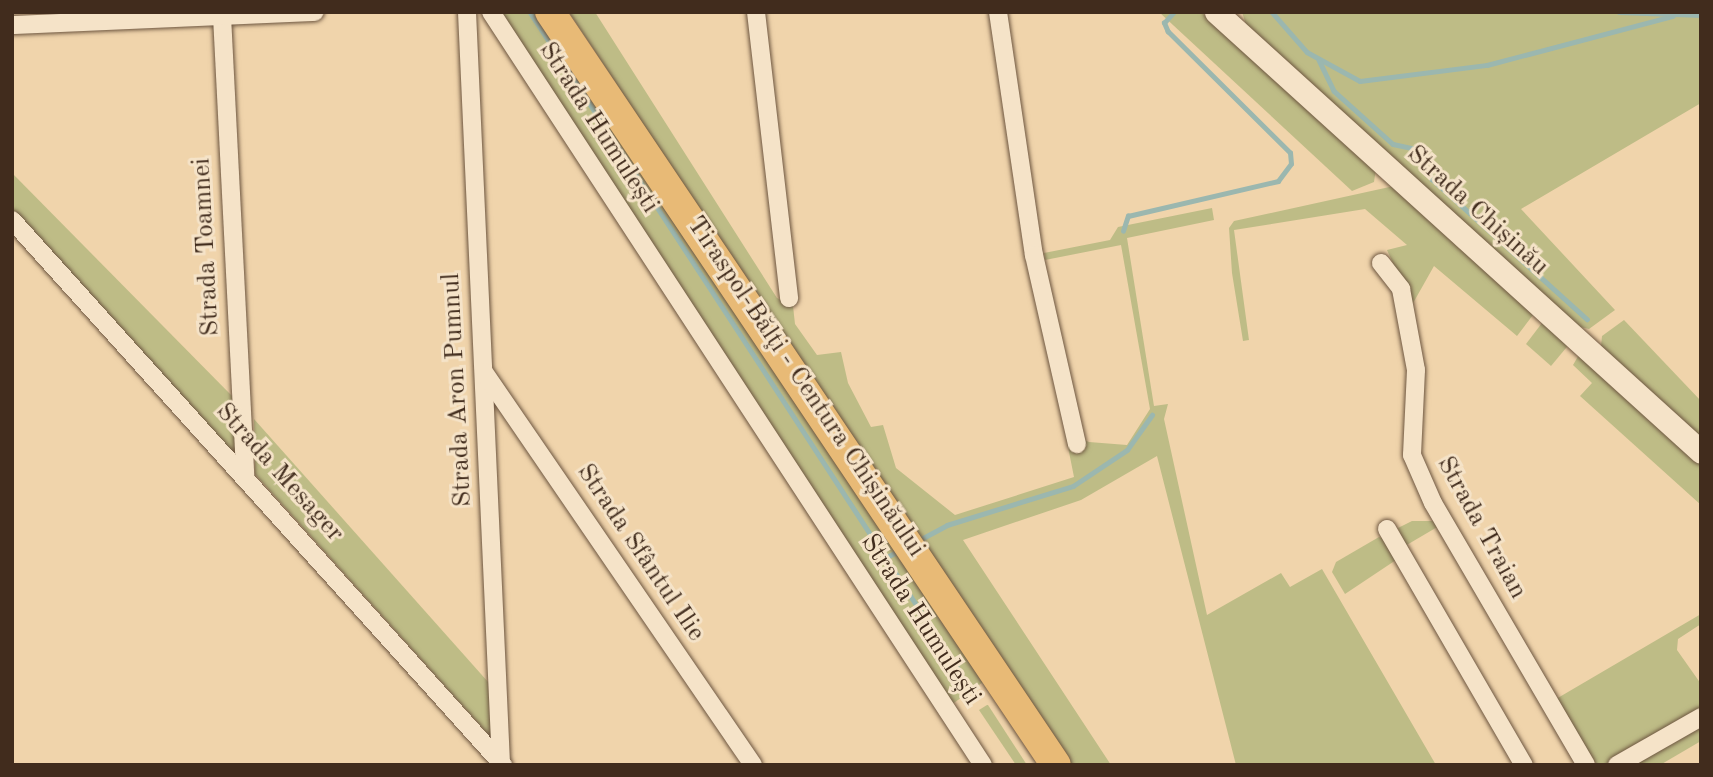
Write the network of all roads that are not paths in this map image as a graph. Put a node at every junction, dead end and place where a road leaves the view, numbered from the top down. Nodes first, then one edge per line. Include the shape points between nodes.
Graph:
1 (315, 12) edge
2 (467, 12) edge
3 (491, 12) edge
4 (550, 12) edge
5 (756, 12) edge
6 (999, 12) edge
7 (1219, 13) edge
8 (222, 16) junction
9 (14, 20) edge
10 (12, 220) edge
11 (1381, 263) dead end
12 (789, 298) dead end
13 (484, 371) junction
14 (1077, 444) dead end
15 (1701, 452) edge
16 (245, 475) junction
17 (1387, 528) dead end
18 (1701, 717) edge
19 (502, 764) edge
20 (753, 765) edge
21 (983, 765) edge
22 (1056, 765) edge
23 (1524, 765) edge
24 (1586, 765) edge
25 (1617, 765) edge

1 - 8 street
2 - 13 street, Strada Aron Pumnul
3 - 21 street, Strada Humulești
4 - 22 highway, Tiraspol-Bălţi - Centura Chișinăului
5 - 12 street
6 - 14 street via 1034,255
7 - 15 street, Strada Chișinău
8 - 9 street
8 - 16 street, Strada Toamnei
10 - 16 street, Strada Mesager
11 - 24 street, Strada Traian via 1401,289 1414,357 1412,455 1433,503
13 - 19 street, Strada Aron Pumnul
13 - 20 street, Strada Sfântul Ilie
16 - 19 street, Strada Mesager
17 - 23 street
18 - 25 street

